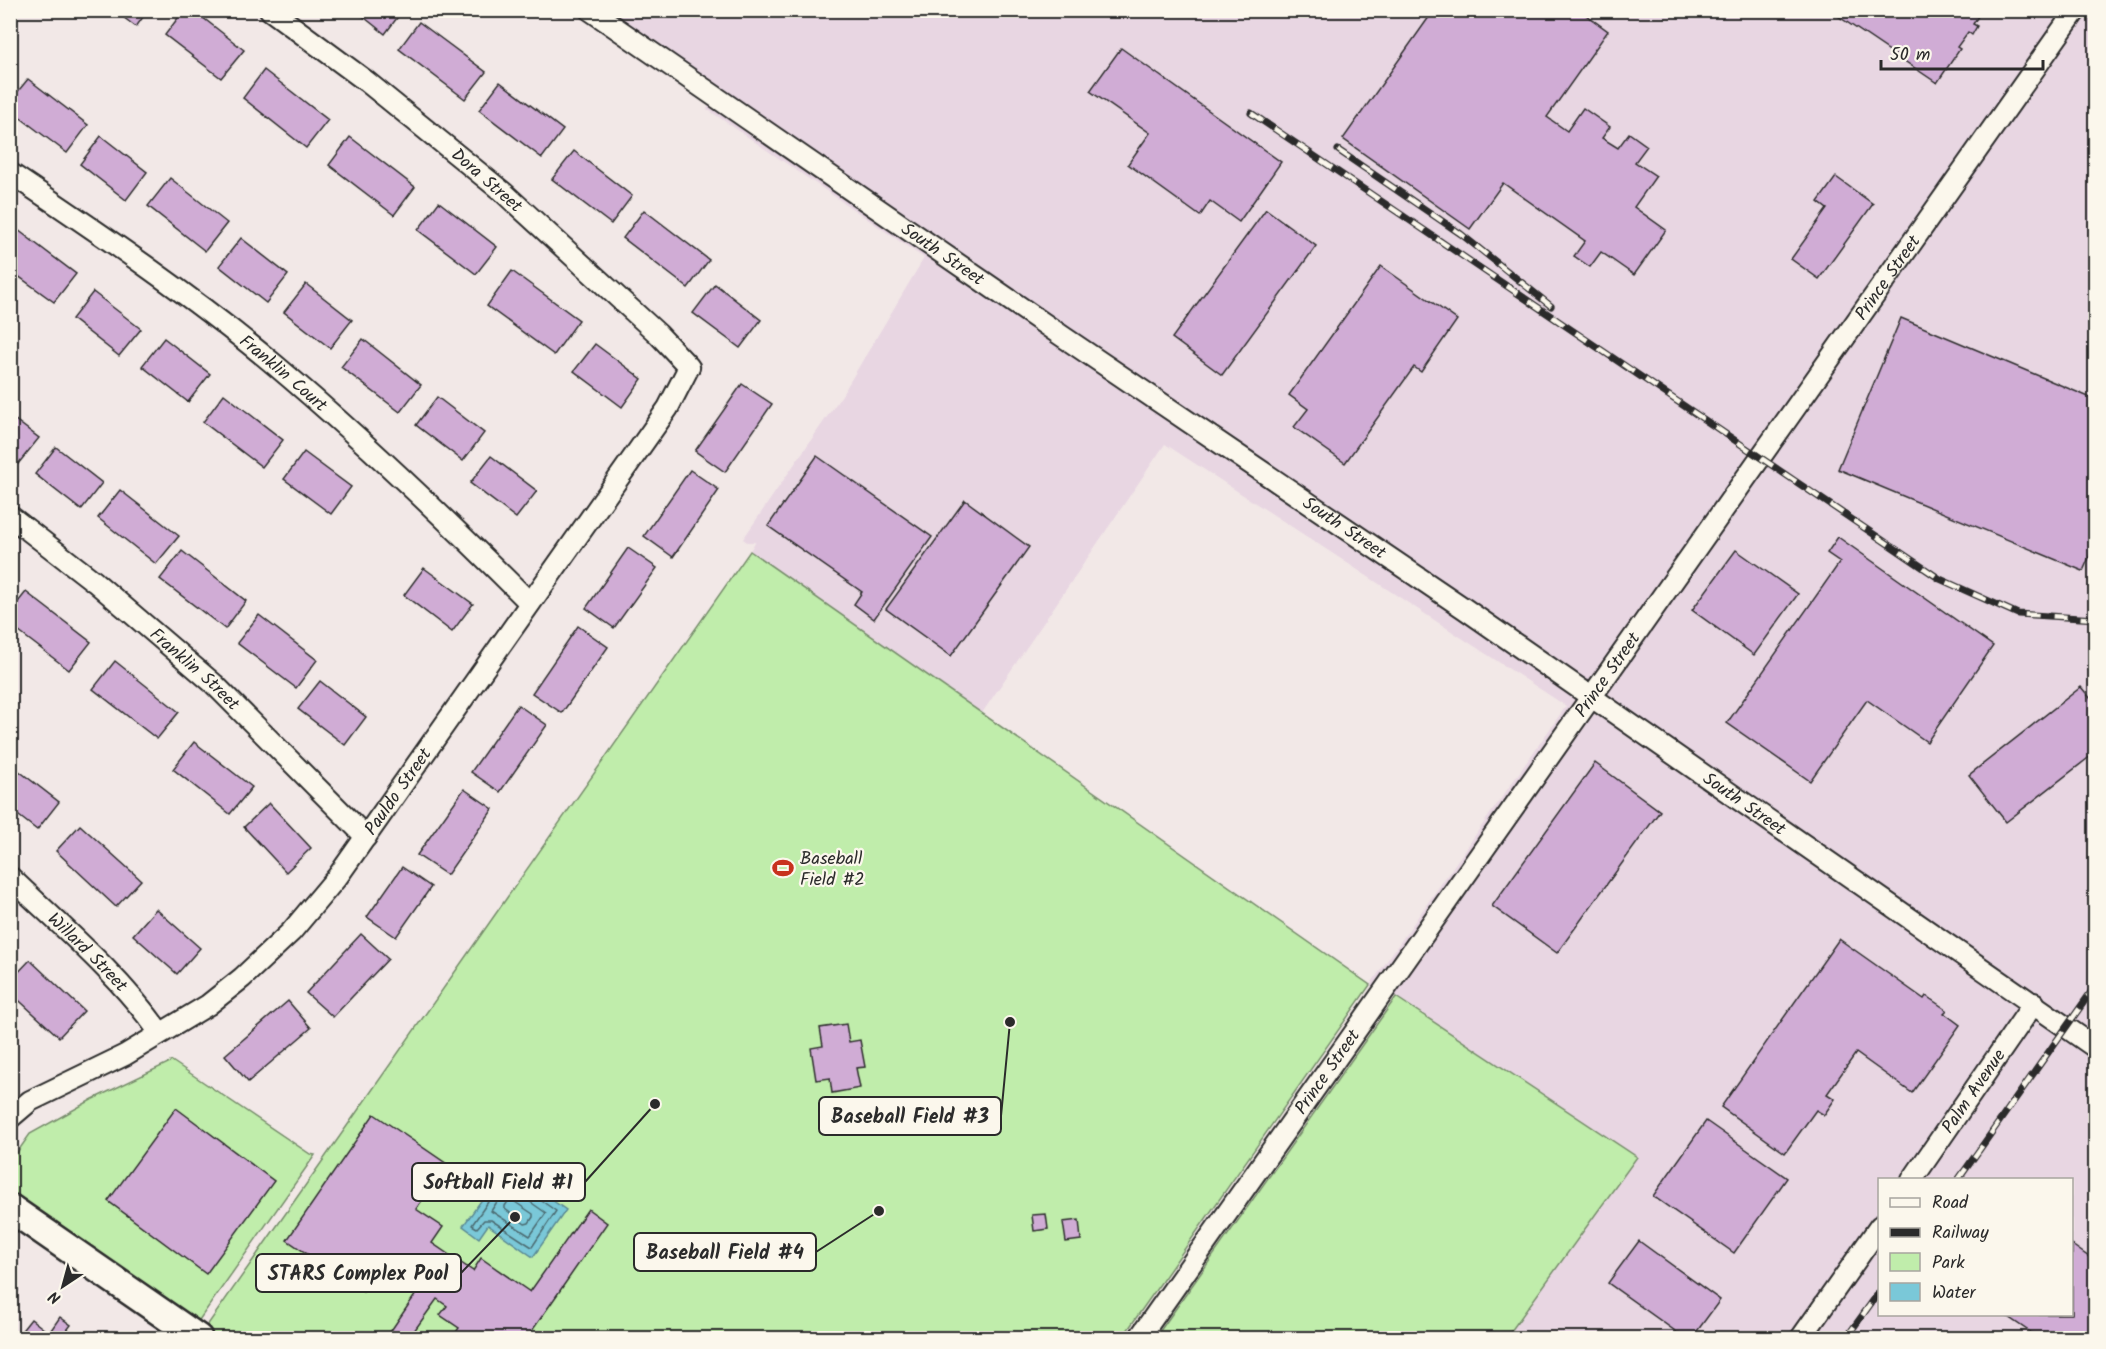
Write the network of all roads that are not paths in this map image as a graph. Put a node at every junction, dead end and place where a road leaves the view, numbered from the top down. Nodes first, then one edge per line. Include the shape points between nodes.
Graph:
1 (270, 10) edge
2 (590, 10) edge
3 (2076, 10) edge
4 (10, 174) edge
5 (689, 367) joint
6 (10, 516) edge
7 (530, 603) junction
8 (1591, 698) junction
9 (366, 837) junction
10 (10, 877) edge
11 (2034, 1004) junction
12 (160, 1033) junction
13 (2096, 1048) edge
14 (10, 1118) edge
15 (1913, 1178) edge
16 (10, 1208) edge
17 (1878, 1229) edge
18 (198, 1338) edge
19 (1139, 1338) edge
20 (1801, 1338) edge

1 - 5 street, Dora Street via 504,193
2 - 8 street, South Street
3 - 8 street, Prince Street
4 - 7 street, Franklin Court via 112,242 274,365 409,485
5 - 7 street, Pauldo Street via 668,408
6 - 9 street, Franklin Street via 95,582 214,684
7 - 9 street, Pauldo Street
8 - 11 street, South Street
8 - 19 street, Prince Street
9 - 12 street, Pauldo Street via 291,932 208,1005
10 - 12 street, Willard Street via 140,1005
11 - 13 street, South Street
11 - 15 street, Palm Avenue
12 - 14 street, Pauldo Street via 125,1055 30,1101
16 - 18 street
17 - 20 street

